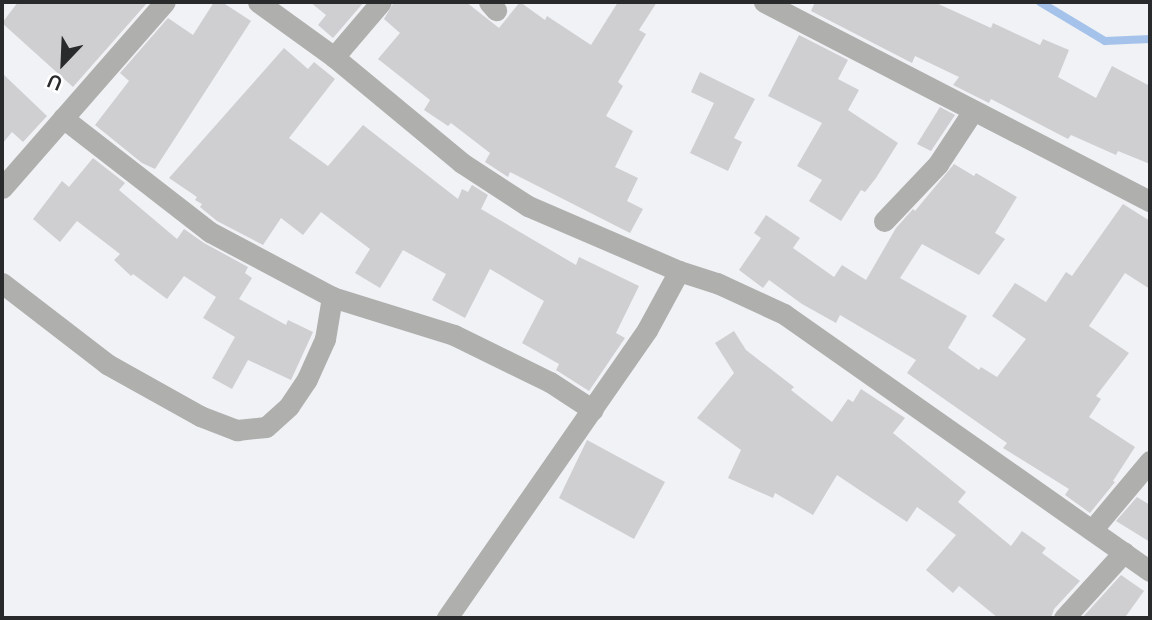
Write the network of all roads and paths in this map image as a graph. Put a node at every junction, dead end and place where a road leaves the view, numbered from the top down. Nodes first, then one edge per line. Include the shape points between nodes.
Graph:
1 (165, 2) edge
2 (258, 2) edge
3 (381, 2) edge
4 (764, 2) edge
5 (334, 57) junction
6 (973, 111) junction
7 (63, 118) junction
8 (2, 188) edge
9 (1150, 201) edge
10 (884, 221) dead end
11 (686, 273) junction
12 (2, 283) edge
13 (332, 297) junction
14 (593, 410) junction
15 (1150, 461) edge
16 (1092, 530) junction
17 (1124, 552) junction
18 (1150, 571) edge
19 (458, 614) edge
20 (1064, 618) edge

1 - 7 street
2 - 5 street
3 - 5 street
4 - 6 street
5 - 11 street via 462,163 528,206
6 - 9 street
6 - 10 street via 938,164
7 - 8 street
7 - 13 street via 209,232
11 - 14 street
11 - 16 street via 784,314
12 - 13 street via 107,364 200,416 237,430 267,427 289,406 325,338
13 - 14 street via 454,335 550,382
14 - 19 street
15 - 16 street
16 - 17 street
17 - 18 street
17 - 20 street

